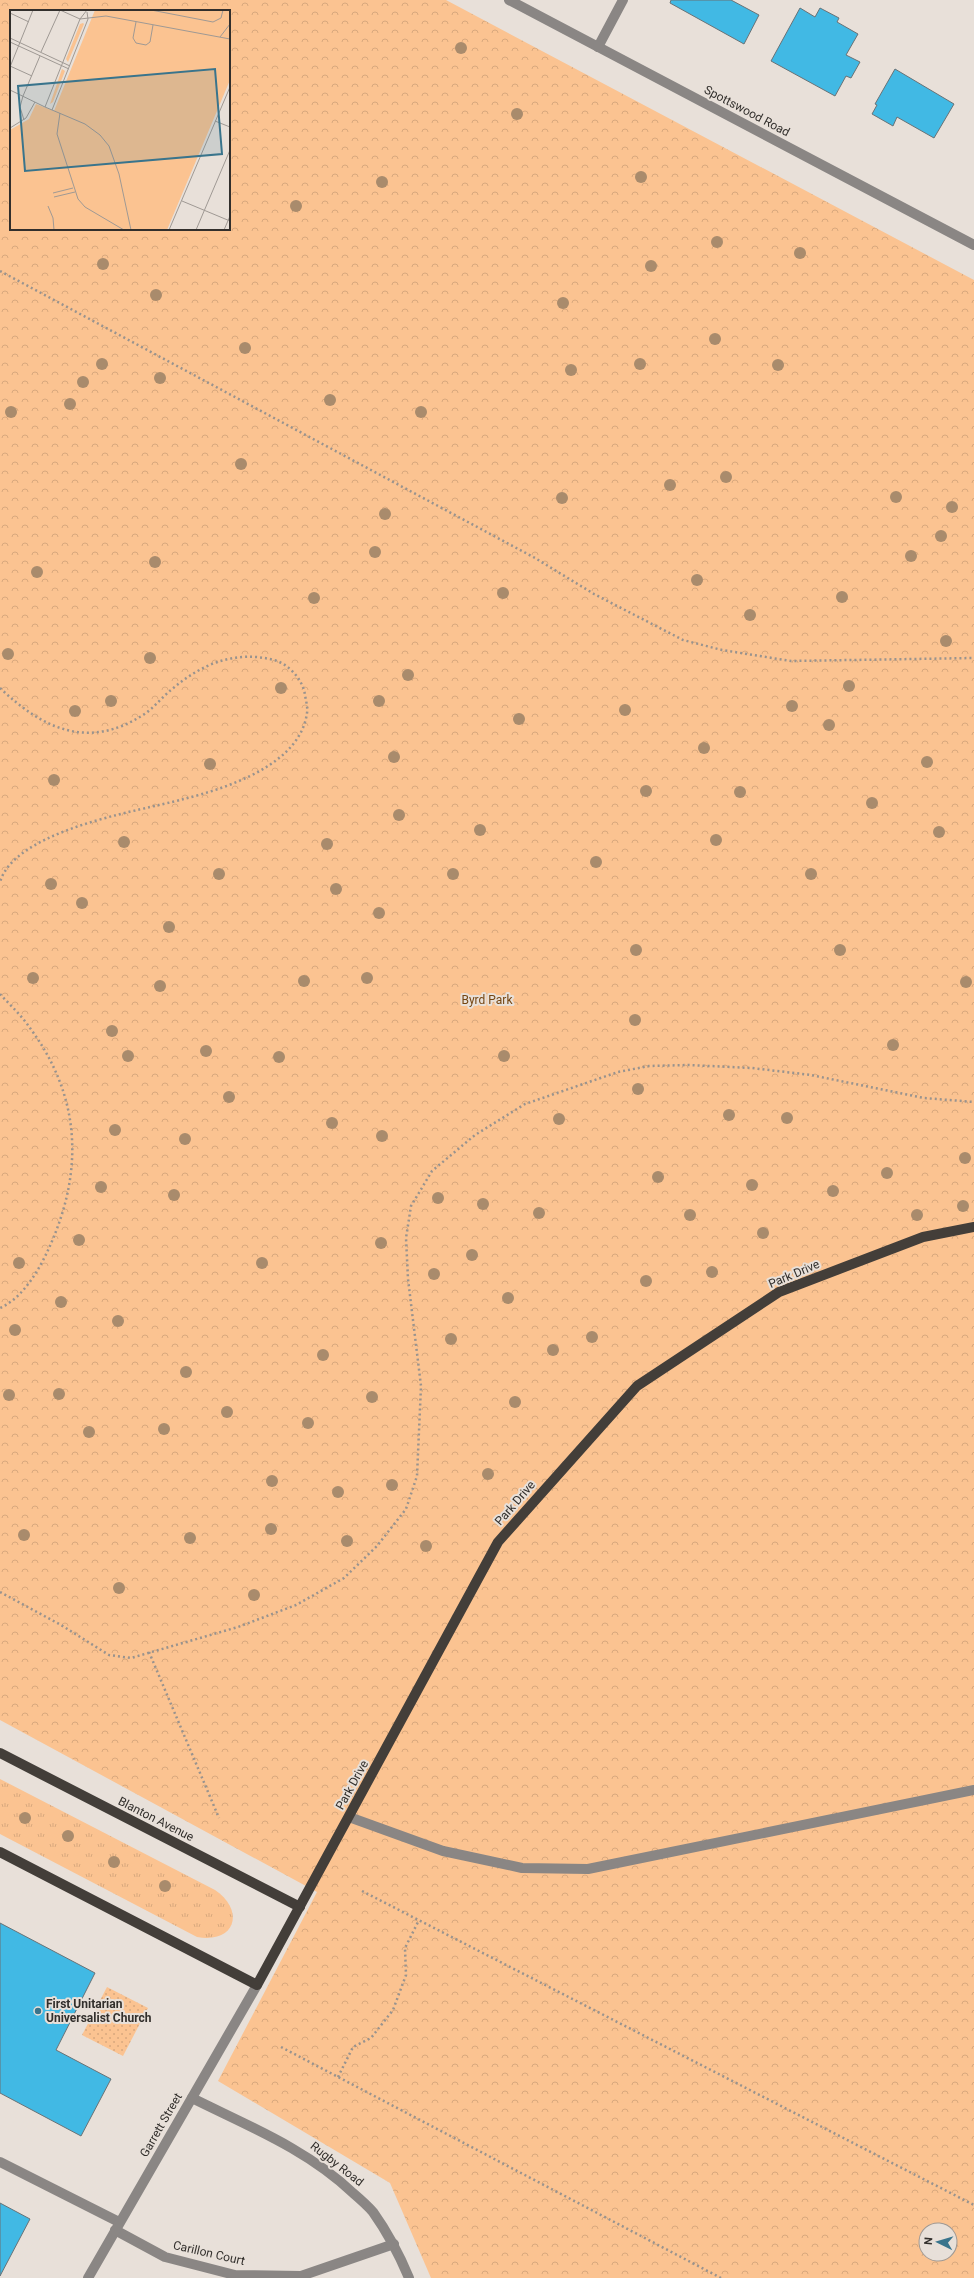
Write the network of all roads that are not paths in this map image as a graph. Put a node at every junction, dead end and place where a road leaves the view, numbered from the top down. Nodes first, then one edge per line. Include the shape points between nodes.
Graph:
1 (509, 0) edge
2 (623, 0) edge
3 (598, 47) junction
4 (974, 245) edge
5 (974, 1227) edge
6 (0, 1753) edge
7 (974, 1790) edge
8 (349, 1818) junction
9 (0, 1852) edge
10 (300, 1907) junction
11 (257, 1985) junction
12 (192, 2098) junction
13 (0, 2162) edge
14 (117, 2226) junction
15 (394, 2244) junction
16 (88, 2278) edge
17 (410, 2278) edge

1 - 3 street, Spottswood Road
2 - 3 street
3 - 4 street, Spottswood Road
5 - 8 main road, Park Drive via 923,1238 779,1292 636,1386 498,1542
6 - 10 main road, Blanton Avenue
7 - 8 street via 588,1869 522,1868 443,1851
8 - 10 main road, Park Drive
9 - 11 main road
10 - 11 main road, Park Drive
11 - 12 street, Garrett Street
12 - 14 street, Garrett Street
12 - 15 street, Rugby Road via 290,2146 318,2163 372,2211
13 - 14 street, Carillon Court
14 - 15 street, Carillon Court via 165,2257 235,2275 301,2276
14 - 16 street, Garrett Street
15 - 17 street, Rugby Road

